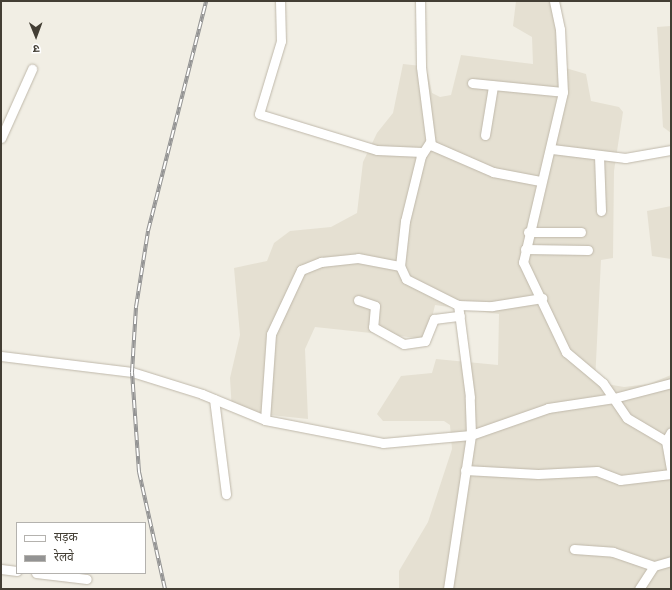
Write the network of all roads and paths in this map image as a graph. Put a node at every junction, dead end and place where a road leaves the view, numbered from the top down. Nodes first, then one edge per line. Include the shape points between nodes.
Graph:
1 (280, 1) edge
2 (420, 1) edge
3 (554, 1) edge
4 (32, 69) dead end
5 (472, 84) dead end
6 (493, 86) junction
7 (563, 92) junction
8 (485, 135) dead end
9 (1, 138) edge
10 (430, 142) junction
11 (552, 149) junction
12 (671, 150) edge
13 (422, 152) junction
14 (598, 156) junction
15 (540, 181) junction
16 (601, 211) dead end
17 (528, 232) junction
18 (581, 232) dead end
19 (524, 248) junction
20 (588, 250) dead end
21 (400, 266) junction
22 (542, 298) junction
23 (358, 300) dead end
24 (458, 304) junction
25 (460, 316) junction
26 (1, 356) edge
27 (671, 383) edge
28 (614, 398) junction
29 (214, 399) junction
30 (265, 420) junction
31 (671, 432) edge
32 (471, 435) junction
33 (666, 441) junction
34 (671, 469) edge
35 (465, 470) junction
36 (671, 474) edge
37 (226, 494) dead end
38 (574, 549) dead end
39 (671, 561) edge
40 (654, 566) junction
41 (1, 569) edge
42 (16, 571) edge
43 (44, 574) edge
44 (87, 579) dead end
45 (448, 589) edge
46 (639, 589) edge

1 - 13 street via 281,41 259,114 377,150
2 - 10 street via 421,67
3 - 7 street via 560,29
4 - 9 street
5 - 6 street
6 - 7 street
6 - 8 street
7 - 11 street
10 - 13 street
10 - 15 street via 439,151 484,169
11 - 14 street
11 - 15 street
12 - 14 street via 644,157
13 - 21 street via 405,221
14 - 16 street
15 - 17 street
17 - 18 street
17 - 19 street
19 - 20 street
19 - 22 street via 525,268
21 - 24 street via 411,283
21 - 30 street via 358,258 321,262 301,270 271,334
22 - 24 street via 492,306
22 - 28 street via 566,352 595,375
23 - 25 street via 375,306 373,327 404,344 425,341 434,319
24 - 25 street
25 - 32 street
26 - 29 street via 132,372
27 - 28 street
28 - 32 street via 548,408
28 - 33 street via 627,418
29 - 30 street
29 - 37 street
30 - 32 street via 383,443
31 - 33 street
32 - 35 street
33 - 34 street
35 - 36 street via 538,474 597,471 620,480
35 - 45 street
38 - 40 street via 613,552
39 - 40 street
40 - 46 street
41 - 42 street
43 - 44 street

